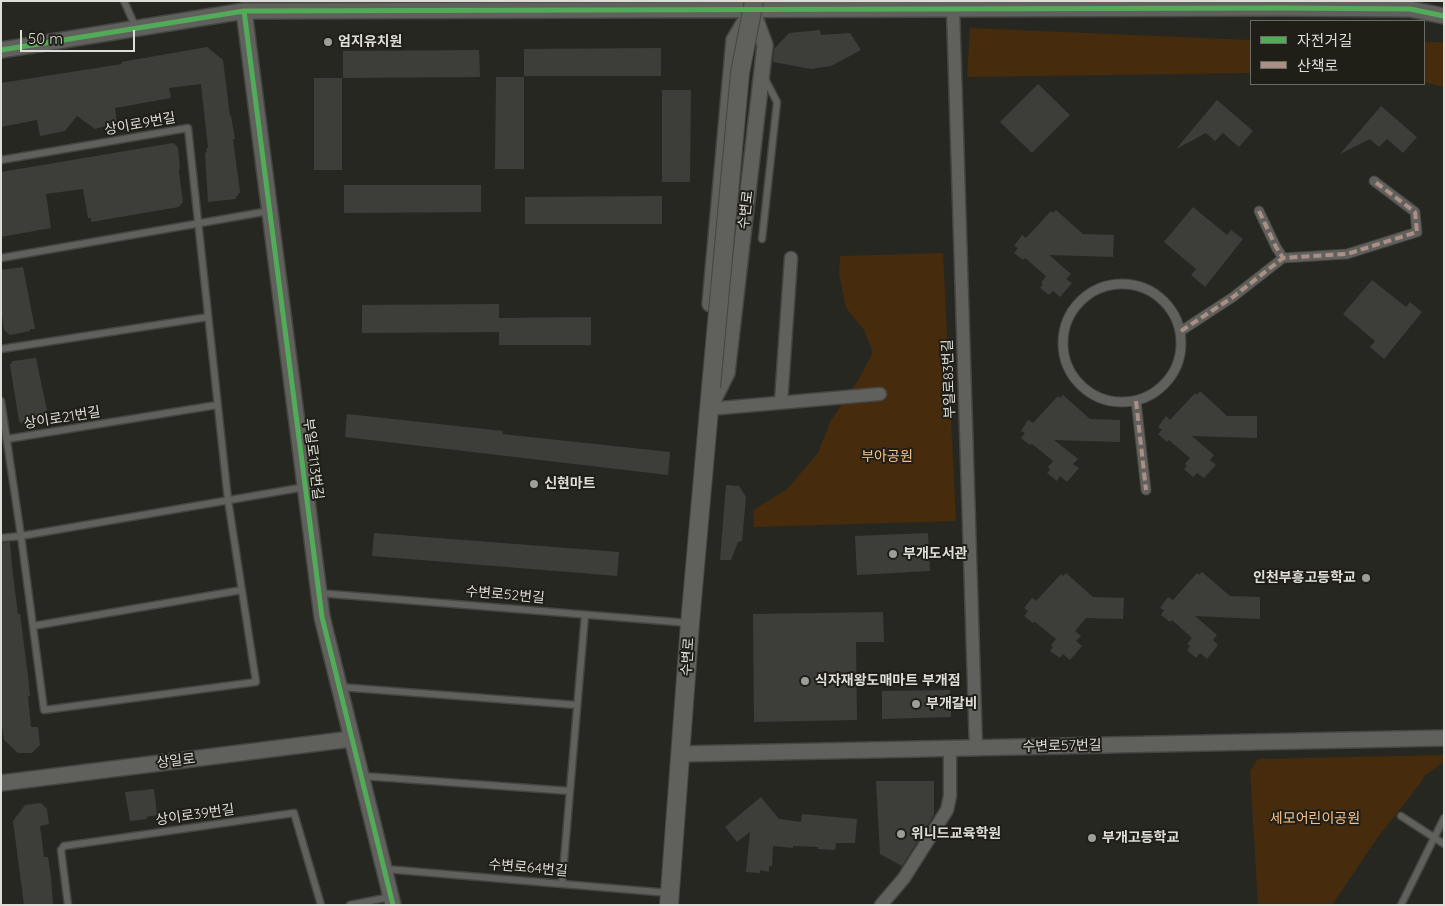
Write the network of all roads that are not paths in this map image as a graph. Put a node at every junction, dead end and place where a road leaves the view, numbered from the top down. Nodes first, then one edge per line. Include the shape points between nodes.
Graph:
1 (124, 1) edge
2 (753, 5) edge
3 (953, 9) junction
4 (244, 11) junction
5 (1444, 16) edge
6 (136, 28) junction
7 (1, 50) edge
8 (762, 72) junction
9 (1, 160) edge
10 (1374, 181) dead end
11 (270, 211) junction
12 (1259, 211) dead end
13 (198, 223) junction
14 (762, 239) dead end
15 (1, 258) edge
16 (791, 258) dead end
17 (1283, 258) junction
18 (208, 317) junction
19 (1180, 331) junction
20 (1, 349) edge
21 (880, 394) dead end
22 (1, 401) edge
23 (1136, 401) junction
24 (782, 402) junction
25 (218, 405) junction
26 (709, 409) junction
27 (7, 439) junction
28 (305, 487) junction
29 (1146, 490) dead end
30 (228, 500) junction
31 (21, 536) junction
32 (1, 538) edge
33 (242, 590) junction
34 (318, 593) junction
35 (585, 614) junction
36 (690, 623) junction
37 (33, 626) junction
38 (338, 686) junction
39 (578, 705) junction
40 (1444, 738) edge
41 (351, 739) junction
42 (950, 748) junction
43 (976, 748) junction
44 (680, 754) junction
45 (361, 776) junction
46 (1, 783) edge
47 (570, 791) junction
48 (1401, 816) dead end
49 (1444, 818) edge
50 (1435, 838) junction
51 (1444, 844) edge
52 (384, 869) junction
53 (562, 884) junction
54 (670, 899) edge
55 (392, 901) edge
56 (68, 905) edge
57 (321, 905) edge
58 (350, 905) edge
59 (881, 905) edge
60 (1401, 905) edge

1 - 6 lane
2 - 3 street
2 - 4 street
2 - 8 street, 수변로 via 765,45
2 - 26 main road, 수변로, bridge via 740,73
2 - 26 street, 수변로 via 734,40 702,390
3 - 5 street via 1410,9
3 - 43 street, 부일로83번길
4 - 6 street
4 - 11 street, 부일로113번길
6 - 7 street
8 - 14 lane via 777,102
8 - 26 street, 수변로 via 727,373
9 - 13 lane, 상이로9번길 via 188,128
10 - 17 street via 1415,212 1417,232 1347,254
11 - 13 lane
11 - 28 street, 부일로113번길
12 - 17 street
13 - 15 lane
13 - 18 lane, 상이로9번길
16 - 24 street
17 - 19 street via 1233,297
18 - 20 lane
18 - 25 lane, 상이로9번길
19 - 23 street via 1182,349 1177,367 1153,394
19 - 23 street via 1173,312 1160,297 1143,287 1123,284 1103,287 1085,296 1072,312 1064,330 1063,350 1069,369 1080,385 1097,397 1116,402
21 - 24 street
22 - 27 lane
23 - 29 street
24 - 26 street
25 - 27 lane, 상이로21번길
25 - 30 lane, 상이로9번길
26 - 36 main road, 수변로
27 - 31 lane, 상이로21번길
28 - 30 lane
28 - 34 street, 부일로113번길
30 - 31 lane
30 - 33 lane
31 - 32 lane
31 - 37 lane, 상이로21번길
33 - 37 lane
33 - 37 lane, 상이로21번길 via 256,682 44,710
34 - 35 lane, 수변로52번길
34 - 38 street, 부일로113번길
35 - 36 lane, 수변로52번길
35 - 39 lane
36 - 44 main road, 수변로
38 - 39 lane
38 - 41 street, 부일로113번길
39 - 47 lane
40 - 43 street, 수변로57번길
41 - 45 street, 부일로113번길
41 - 46 street, 상일로
42 - 43 street, 수변로57번길
42 - 44 street, 수변로57번길
42 - 59 street via 947,810 904,878
44 - 54 main road, 수변로
45 - 47 lane
45 - 52 street, 부일로113번길
47 - 53 lane
48 - 50 lane
49 - 50 lane
50 - 51 lane
50 - 60 lane
52 - 53 lane, 수변로64번길
52 - 55 street, 부일로113번길
53 - 54 lane, 수변로64번길
55 - 58 lane
56 - 57 lane, 상이로39번길 via 61,850 64,846 294,813

